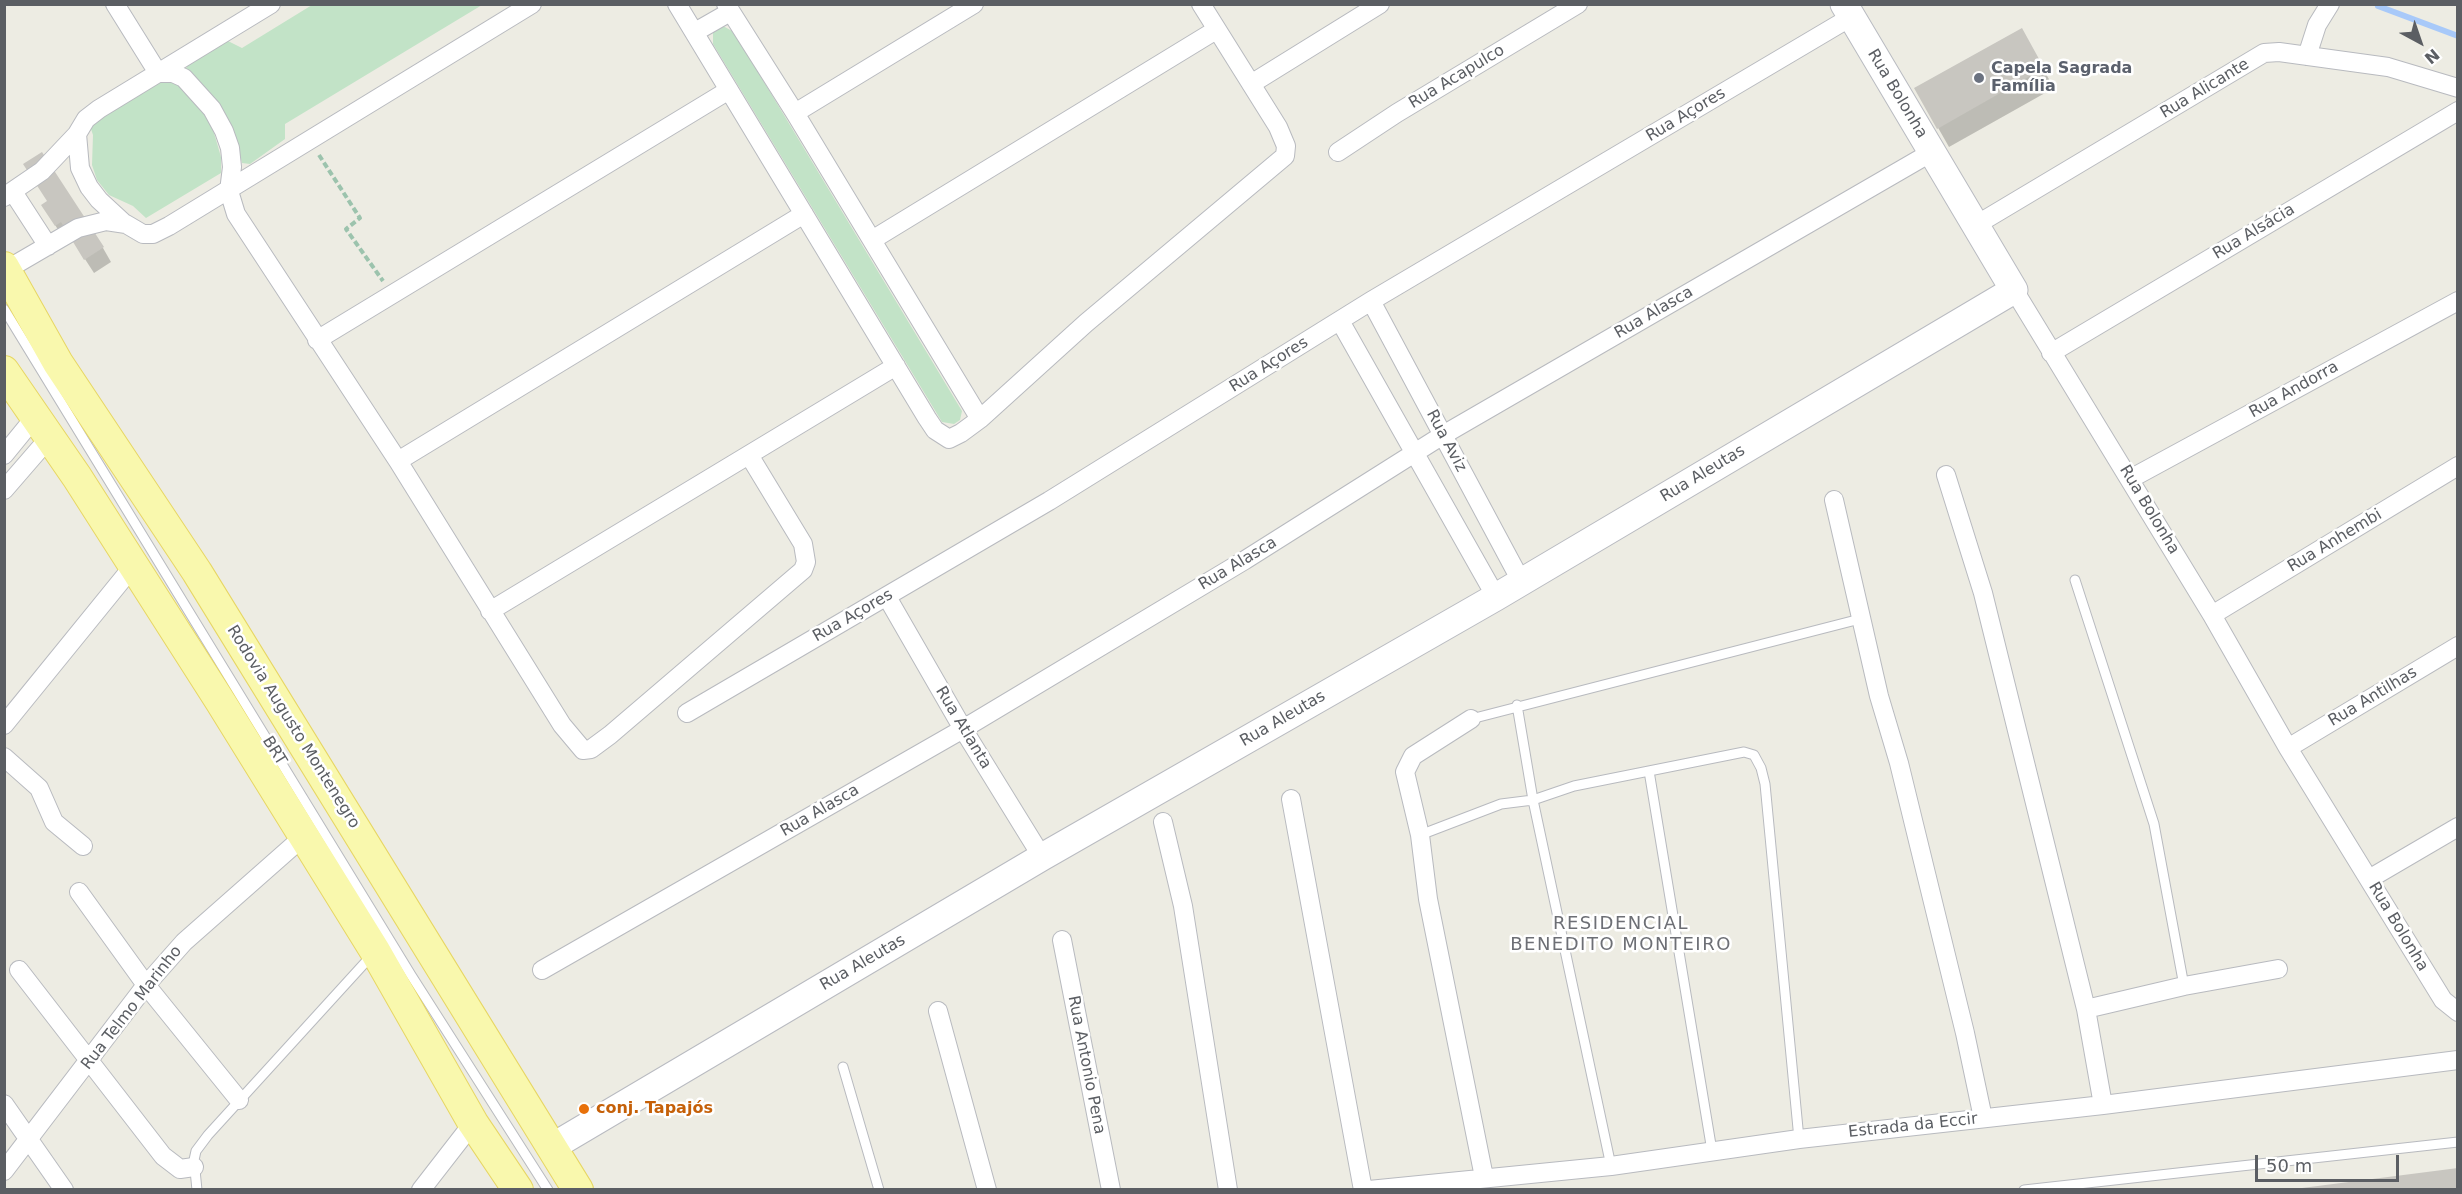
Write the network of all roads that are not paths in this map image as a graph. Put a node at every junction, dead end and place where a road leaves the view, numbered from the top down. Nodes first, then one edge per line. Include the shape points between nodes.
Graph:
1 (115, 4) edge
2 (272, 4) edge
3 (532, 4) edge
4 (677, 4) edge
5 (974, 4) edge
6 (1201, 4) edge
7 (1380, 4) edge
8 (1578, 4) edge
9 (2330, 4) edge
10 (728, 8) edge
11 (1848, 11) edge
12 (1216, 30) junction
13 (695, 32) junction
14 (2307, 56) junction
15 (158, 73) junction
16 (1251, 84) junction
17 (2457, 88) edge
18 (729, 90) junction
19 (2457, 111) edge
20 (795, 113) junction
21 (77, 134) junction
22 (1338, 152) dead end
23 (1932, 152) junction
24 (229, 191) junction
25 (9, 195) edge
26 (804, 214) junction
27 (126, 224) junction
28 (1976, 225) junction
29 (872, 240) junction
30 (48, 246) junction
31 (5, 268) edge
32 (2014, 290) junction
33 (1371, 301) junction
34 (2457, 301) edge
35 (4, 309) edge
36 (1340, 321) junction
37 (317, 340) junction
38 (2051, 352) junction
39 (896, 366) junction
40 (23, 403) edge
41 (980, 419) junction
42 (1443, 435) junction
43 (1414, 454) junction
44 (4, 455) edge
45 (749, 455) junction
46 (398, 461) junction
47 (2457, 466) edge
48 (1946, 475) dead end
49 (2130, 480) junction
50 (4, 490) edge
51 (1834, 500) dead end
52 (134, 565) junction
53 (2075, 580) dead end
54 (1521, 581) junction
55 (887, 597) junction
56 (1496, 597) junction
57 (490, 610) junction
58 (2212, 615) junction
59 (1860, 619) junction
60 (2457, 646) edge
61 (1517, 705) junction
62 (687, 713) dead end
63 (1471, 718) joint
64 (6, 721) edge
65 (963, 729) junction
66 (2288, 748) junction
67 (4, 757) edge
68 (1649, 771) junction
69 (1291, 799) dead end
70 (1533, 800) junction
71 (1163, 822) dead end
72 (2457, 827) edge
73 (1420, 835) junction
74 (303, 837) junction
75 (83, 846) dead end
76 (1042, 857) junction
77 (2369, 879) junction
78 (79, 892) dead end
79 (1062, 940) dead end
80 (375, 951) junction
81 (2278, 969) dead end
82 (19, 970) dead end
83 (542, 970) dead end
84 (146, 985) junction
85 (2184, 986) junction
86 (2450, 996) edge
87 (2086, 1009) junction
88 (938, 1011) dead end
89 (2457, 1012) edge
90 (2457, 1060) edge
91 (88, 1062) junction
92 (843, 1067) dead end
93 (239, 1100) junction
94 (4, 1104) edge
95 (2103, 1105) junction
96 (1983, 1119) junction
97 (473, 1123) junction
98 (28, 1139) junction
99 (1799, 1139) junction
100 (2457, 1142) edge
101 (552, 1147) junction
102 (1712, 1152) junction
103 (1611, 1166) junction
104 (194, 1167) junction
105 (4, 1171) edge
106 (1484, 1177) junction
107 (64, 1190) edge
108 (196, 1190) edge
109 (421, 1190) edge
110 (518, 1190) edge
111 (548, 1190) edge
112 (578, 1190) edge
113 (879, 1190) edge
114 (987, 1190) edge
115 (1111, 1190) edge
116 (1228, 1190) edge
117 (1363, 1190) edge
118 (1369, 1190) edge
119 (2024, 1190) edge

1 - 15 street
2 - 15 street
3 - 24 street
4 - 13 street
5 - 20 street
6 - 12 street
7 - 16 street
8 - 22 street, Rua Acapulco
9 - 14 street via 2317,24
10 - 13 street
10 - 20 street
11 - 23 street, Rua Bolonha
11 - 33 street, Rua Açores
12 - 16 street
12 - 29 street
13 - 18 street
14 - 17 street, Rua Alicante via 2388,67
14 - 28 street, Rua Alicante via 2264,54
15 - 21 street via 99,109 86,119
15 - 24 street via 184,78 212,110 230,148
16 - 41 street via 1281,134 1286,146 1284,156
18 - 26 street
18 - 37 street
19 - 38 street, Rua Alsácia
20 - 29 street
21 - 25 street via 42,171
21 - 27 street via 80,168 89,187
23 - 28 street, Rua Bolonha
23 - 42 street, Rua Alasca
24 - 27 street via 153,234 143,234
24 - 37 street via 236,214
25 - 30 street
26 - 39 street
26 - 46 street
27 - 30 street via 106,220
28 - 32 street, Rua Bolonha
29 - 41 street
30 - 31 street
31 - 101 main road, Rodovia Augusto Montenegro via 58,363 197,572
32 - 38 street, Rua Bolonha
32 - 54 street, Rua Aleutas
33 - 36 street, Rua Açores
33 - 42 street, Rua Aviz
34 - 49 street, Rua Andorra
35 - 111 lane, BRT via 411,975
36 - 43 street, Rua Aviz
36 - 55 street, Rua Açores
37 - 46 street
38 - 49 street, Rua Bolonha
39 - 41 street via 941,436 955,437
39 - 45 street
40 - 44 street
40 - 50 street
40 - 52 main road
42 - 43 street, Rua Alasca
42 - 54 street, Rua Aviz
43 - 56 street, Rua Aviz
43 - 65 street, Rua Alasca via 1235,567
45 - 57 street
45 - 57 street via 803,544 803,570 591,749 579,747 562,725
46 - 57 street
47 - 58 street, Rua Anhembi
48 - 87 street via 1983,593
49 - 58 street, Rua Bolonha
51 - 59 street
52 - 64 street
52 - 74 main road
53 - 85 lane via 2154,824
54 - 56 street, Rua Aleutas
55 - 62 street, Rua Açores
55 - 65 street, Rua Atlanta
56 - 76 street, Rua Aleutas
58 - 66 street, Rua Bolonha
59 - 61 lane
59 - 96 street via 1965,1033
60 - 66 street, Rua Antilhas
61 - 63 lane
61 - 70 lane
63 - 73 street via 1413,756 1405,772
65 - 76 street, Rua Atlanta
65 - 83 street, Rua Alasca
66 - 77 street, Rua Bolonha
67 - 75 street via 39,788 54,822
68 - 70 lane via 1574,786
68 - 99 lane via 1744,752 1754,755 1761,768
68 - 102 lane
69 - 117 street
70 - 73 lane via 1502,804
70 - 103 lane
71 - 116 street via 1183,906
72 - 77 street
73 - 106 street via 1428,899
74 - 80 main road
74 - 84 street, Rua Telmo Marinho via 184,942
76 - 101 street, Rua Aleutas
77 - 86 street, Rua Bolonha
78 - 84 street
79 - 115 street, Rua Antonio Pena
80 - 93 lane
80 - 97 main road
81 - 85 street
82 - 91 street
84 - 91 street, Rua Telmo Marinho
84 - 93 street
85 - 87 street
86 - 89 street, Rua Bolonha
87 - 95 street
88 - 114 street
90 - 95 street, Estrada da Eccir
91 - 98 street, Rua Telmo Marinho
91 - 104 street via 163,1156 180,1169
92 - 113 lane
93 - 104 lane via 196,1151
94 - 98 street
95 - 96 street, Estrada da Eccir
96 - 99 street, Estrada da Eccir
97 - 109 street
97 - 110 main road
98 - 105 street, Rua Telmo Marinho
98 - 107 street
99 - 102 street, Estrada da Eccir
100 - 119 lane
101 - 112 main road, Rodovia Augusto Montenegro
102 - 103 street, Estrada da Eccir
103 - 106 street, Estrada da Eccir
104 - 108 lane
106 - 118 street, Estrada da Eccir

